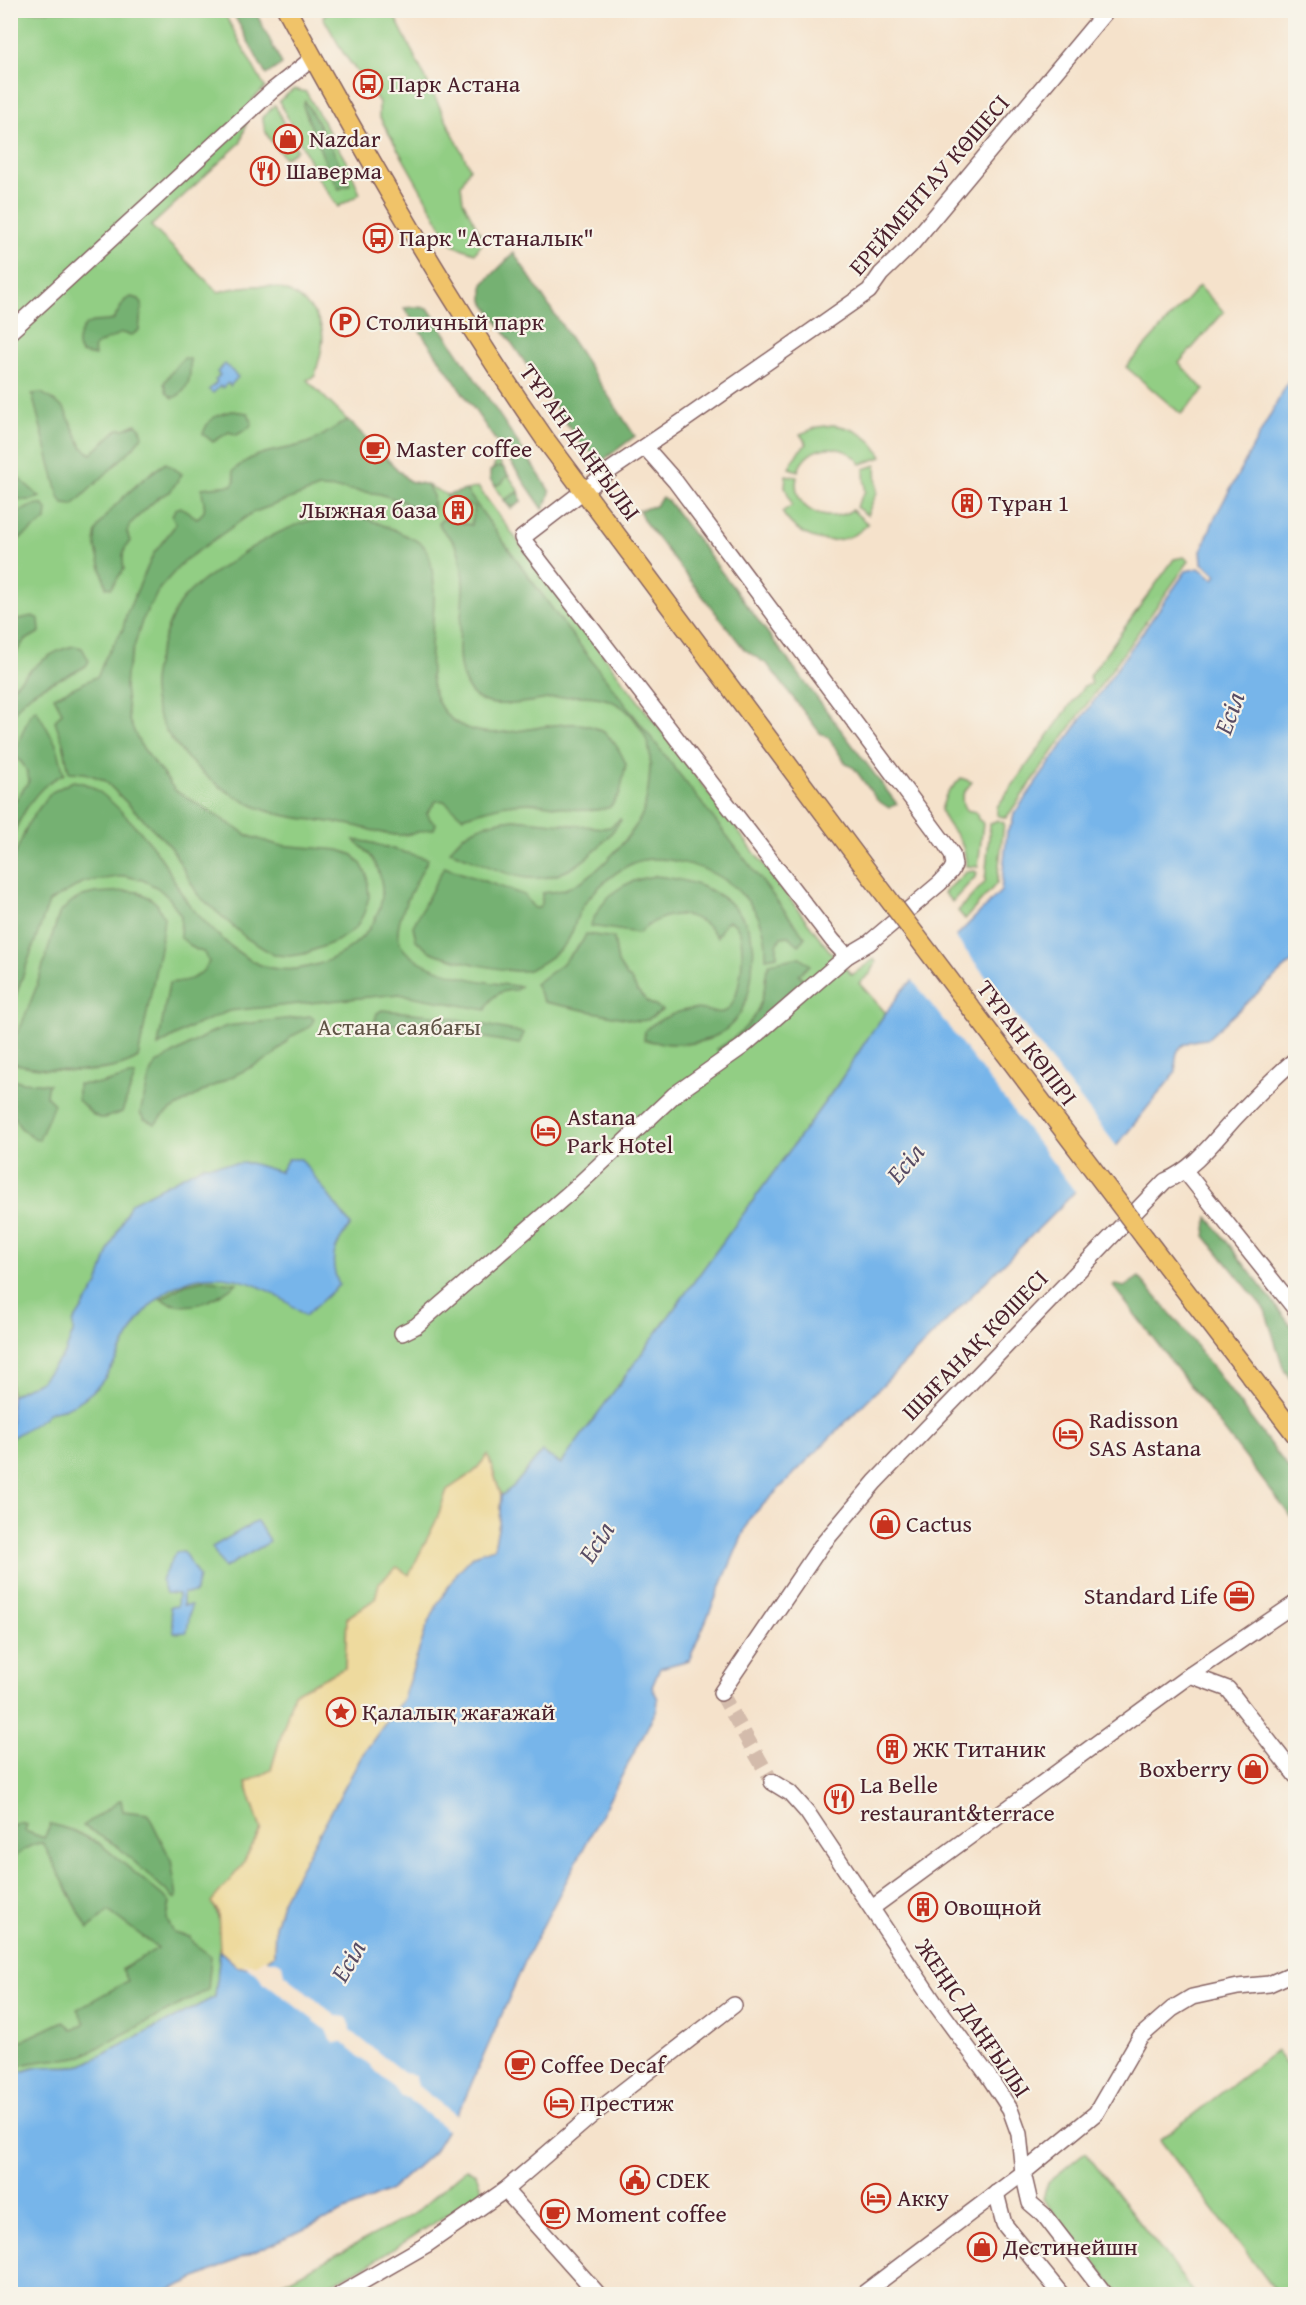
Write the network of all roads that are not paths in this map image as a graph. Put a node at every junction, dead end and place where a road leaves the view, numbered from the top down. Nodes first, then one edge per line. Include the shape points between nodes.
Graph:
1 (1107, 10) edge
2 (294, 13) edge
3 (313, 58) junction
4 (10, 332) edge
5 (645, 447) junction
6 (585, 490) junction
7 (871, 876) joint
8 (847, 956) junction
9 (1296, 1059) edge
10 (1185, 1171) junction
11 (1296, 1310) edge
12 (402, 1333) dead end
13 (1296, 1436) edge
14 (1296, 1604) edge
15 (1190, 1675) junction
16 (721, 1693) dead end
17 (1296, 1776) edge
18 (772, 1782) tunnel mouth
19 (872, 1908) junction
20 (1296, 1972) edge
21 (734, 2005) dead end
22 (1023, 2173) junction
23 (505, 2190) junction
24 (996, 2193) junction
25 (341, 2295) edge
26 (598, 2295) edge
27 (863, 2295) edge
28 (1060, 2295) edge
29 (1105, 2295) edge

1 - 5 street, ЕРЕЙМЕНТАУ КӨШЕСІ via 869,291
2 - 3 main road, ТҰРАН ДАҢҒЫЛЫ
3 - 4 street via 273,90
3 - 6 main road, ТҰРАН ДАҢҒЫЛЫ via 486,351
5 - 6 street, ЕРЕЙМЕНТАУ КӨШЕСІ
5 - 8 street via 675,481 952,854 954,865 940,883 869,943
6 - 7 main road, ТҰРАН ДАҢҒЫЛЫ
6 - 8 street, ЕРЕЙМЕНТАУ КӨШЕСІ via 522,538
7 - 13 main road, ТҰРАН КӨПІРІ, bridge
8 - 12 street via 742,1047 674,1095 575,1188 416,1326
9 - 10 street, ШЫҒАНАҚ КӨШЕСІ
10 - 11 street
10 - 16 street, ШЫҒАНАҚ КӨШЕСІ via 1165,1181 875,1482 821,1546
14 - 15 street
15 - 17 street via 1228,1689
15 - 19 street
18 - 19 street, ЖЕҢІС ДАҢҒЫЛЫ via 790,1793 807,1812
19 - 22 street, ЖЕҢІС ДАҢҒЫЛЫ via 1010,2109 1019,2133
20 - 22 street via 1269,1984 1192,1997 1172,2009 1140,2037 1096,2113
21 - 23 street via 591,2116
22 - 24 street
22 - 29 street, ЖЕҢІС ДАҢҒЫЛЫ via 1030,2203 1044,2215
23 - 25 street via 426,2245
23 - 26 street
24 - 27 street
24 - 28 street via 1004,2224

